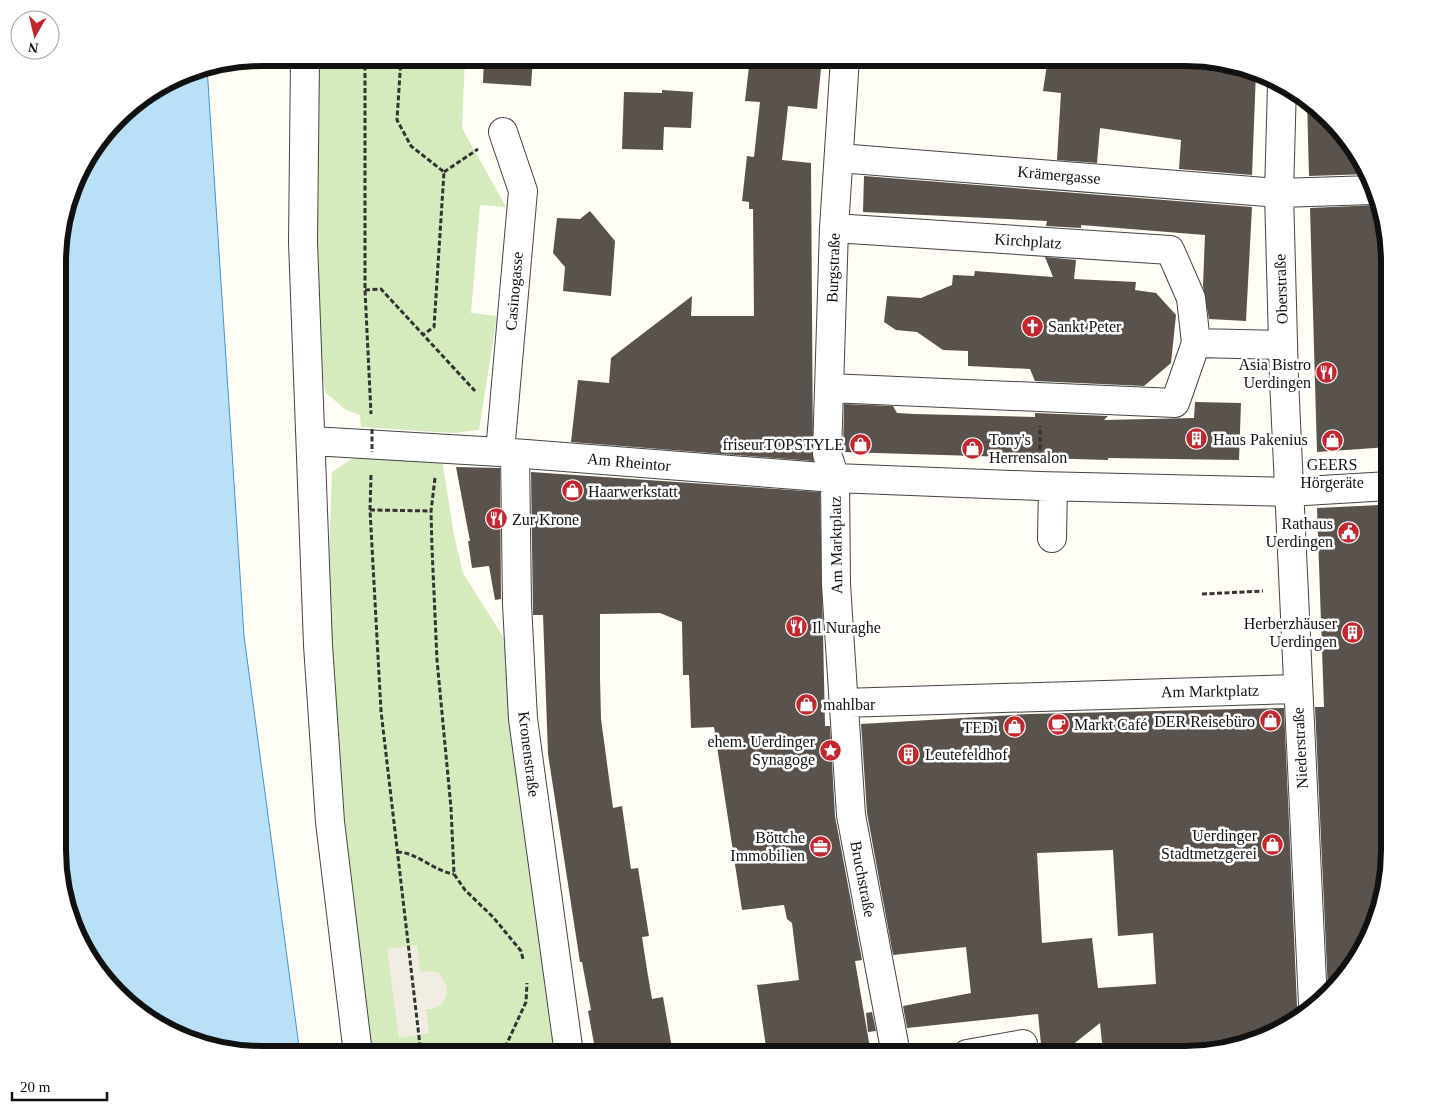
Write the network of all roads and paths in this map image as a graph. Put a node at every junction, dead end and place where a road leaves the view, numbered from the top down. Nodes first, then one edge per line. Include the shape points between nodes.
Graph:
1 (305, 66) edge
2 (365, 66) edge
3 (400, 66) edge
4 (845, 66) edge
5 (1282, 91) edge
6 (504, 132) joint
7 (839, 158) junction
8 (444, 172) junction
9 (1367, 190) edge
10 (1279, 193) junction
11 (834, 228) junction
12 (364, 290) junction
13 (424, 334) junction
14 (1196, 343) junction
15 (1283, 345) junction
16 (829, 388) junction
17 (1041, 398) junction
18 (504, 402) junction
19 (312, 441) junction
20 (507, 452) junction
21 (372, 461) dead end
22 (371, 471) dead end
23 (835, 478) junction
24 (1046, 486) junction
25 (1381, 486) edge
26 (434, 487) dead end
27 (1288, 492) junction
28 (370, 510) junction
29 (431, 511) junction
30 (1052, 538) dead end
31 (1292, 589) junction
32 (1202, 594) dead end
33 (1297, 689) junction
34 (843, 703) junction
35 (397, 852) junction
36 (454, 874) junction
37 (525, 965) dead end
38 (527, 979) dead end
39 (1313, 998) edge
40 (1023, 1044) dead end
41 (357, 1046) edge
42 (419, 1046) edge
43 (506, 1046) edge
44 (568, 1046) edge
45 (894, 1046) edge
46 (1012, 1046) edge

1 - 19 street via 303,242
2 - 12 path
3 - 8 path via 397,120 411,146
4 - 7 street, Burgstraße
5 - 10 street, Oberstraße
6 - 8 path
6 - 18 street, Casinogasse via 523,191
7 - 10 street, Krämergasse
7 - 11 street, Burgstraße
8 - 13 path via 434,327
9 - 10 street, Krämergasse
10 - 15 street, Oberstraße
11 - 14 street, Kirchplatz via 1170,250 1191,298
11 - 16 street, Burgstraße
12 - 13 path via 381,289
12 - 21 path, bridge
13 - 18 path via 483,400
14 - 15 street
14 - 17 street via 1175,403
15 - 27 street, Oberstraße
16 - 17 street
16 - 23 street, Burgstraße via 827,454
17 - 24 path
18 - 20 street, Casinogasse
19 - 20 street, Am Rheintor
19 - 41 street via 318,645 330,822
20 - 23 street, Am Rheintor
20 - 44 street, Kronenstraße via 523,719
22 - 28 path
23 - 24 street, Am Marktplatz
23 - 34 street, Am Marktplatz via 836,584
24 - 27 street, Am Marktplatz
24 - 30 street
25 - 27 street, Am Marktplatz
26 - 29 path
27 - 31 street, Niederstraße
28 - 29 path
28 - 35 path via 381,711
29 - 36 path via 437,660
31 - 32 path
31 - 33 street, Niederstraße
33 - 34 street, Am Marktplatz
33 - 39 street, Niederstraße
34 - 45 street, Bruchstraße via 851,816
35 - 36 path via 406,852 441,872
35 - 42 path
36 - 37 path via 521,951
38 - 43 path via 526,1002
40 - 46 street

